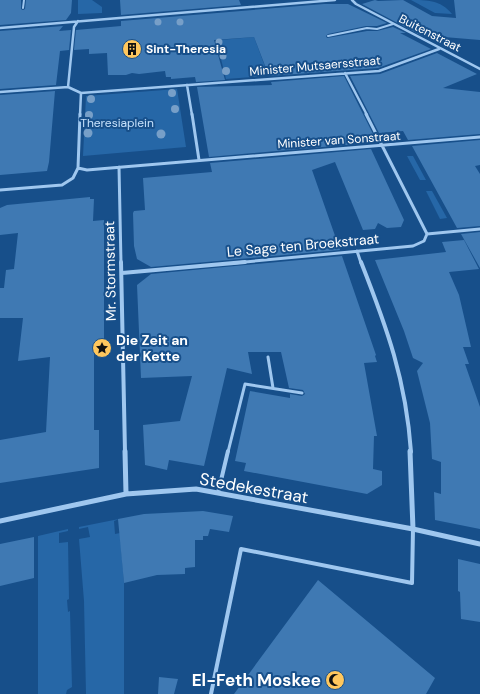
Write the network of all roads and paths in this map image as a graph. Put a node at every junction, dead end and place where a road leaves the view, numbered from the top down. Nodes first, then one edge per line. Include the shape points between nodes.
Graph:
1 (24, 0) edge
2 (335, 0) edge
3 (352, 0) edge
4 (23, 8) dead end
5 (78, 21) junction
6 (393, 24) junction
7 (0, 28) edge
8 (328, 36) dead end
9 (440, 49) junction
10 (480, 63) edge
11 (474, 66) junction
12 (480, 69) edge
13 (345, 73) junction
14 (188, 85) junction
15 (68, 87) junction
16 (0, 92) edge
17 (81, 92) junction
18 (480, 137) edge
19 (381, 146) junction
20 (199, 160) junction
21 (118, 167) junction
22 (78, 168) junction
23 (0, 190) edge
24 (480, 229) edge
25 (427, 234) junction
26 (357, 251) junction
27 (122, 273) junction
28 (268, 357) dead end
29 (273, 388) junction
30 (302, 393) dead end
31 (218, 493) junction
32 (126, 494) junction
33 (0, 521) edge
34 (413, 530) junction
35 (480, 544) edge
36 (211, 694) edge

1 - 4 lane
2 - 5 street
3 - 6 street, Buitenstraat
5 - 7 street
5 - 15 street via 74,27
6 - 8 lane via 377,29 367,28
6 - 9 street, Buitenstraat
9 - 11 street, Buitenstraat
9 - 13 street, Minister Mutsaersstraat via 384,70
10 - 11 street
11 - 12 street, Buitenstraat
13 - 14 street, Minister Mutsaersstraat
13 - 19 street
14 - 17 street
14 - 20 street
15 - 16 street
15 - 17 street
17 - 22 street
18 - 19 street, Minister van Sonstraat
19 - 20 street, Minister van Sonstraat
19 - 25 street
20 - 21 street
21 - 22 street via 87,170
21 - 27 street, Mr. Stormstraat
22 - 23 street via 73,178 62,185
24 - 25 street
25 - 26 street, Le Sage ten Broekstraat via 424,241 413,246
26 - 27 street, Le Sage ten Broekstraat
26 - 34 street via 402,382 409,422
27 - 32 street, Mr. Stormstraat
28 - 29 lane
29 - 30 lane
29 - 31 lane via 245,384
31 - 32 street, Stedekestraat via 196,489
31 - 34 street, Stedekestraat
32 - 33 street, Stedekestraat
34 - 35 street, Stedekestraat
34 - 36 lane via 412,583 241,549

